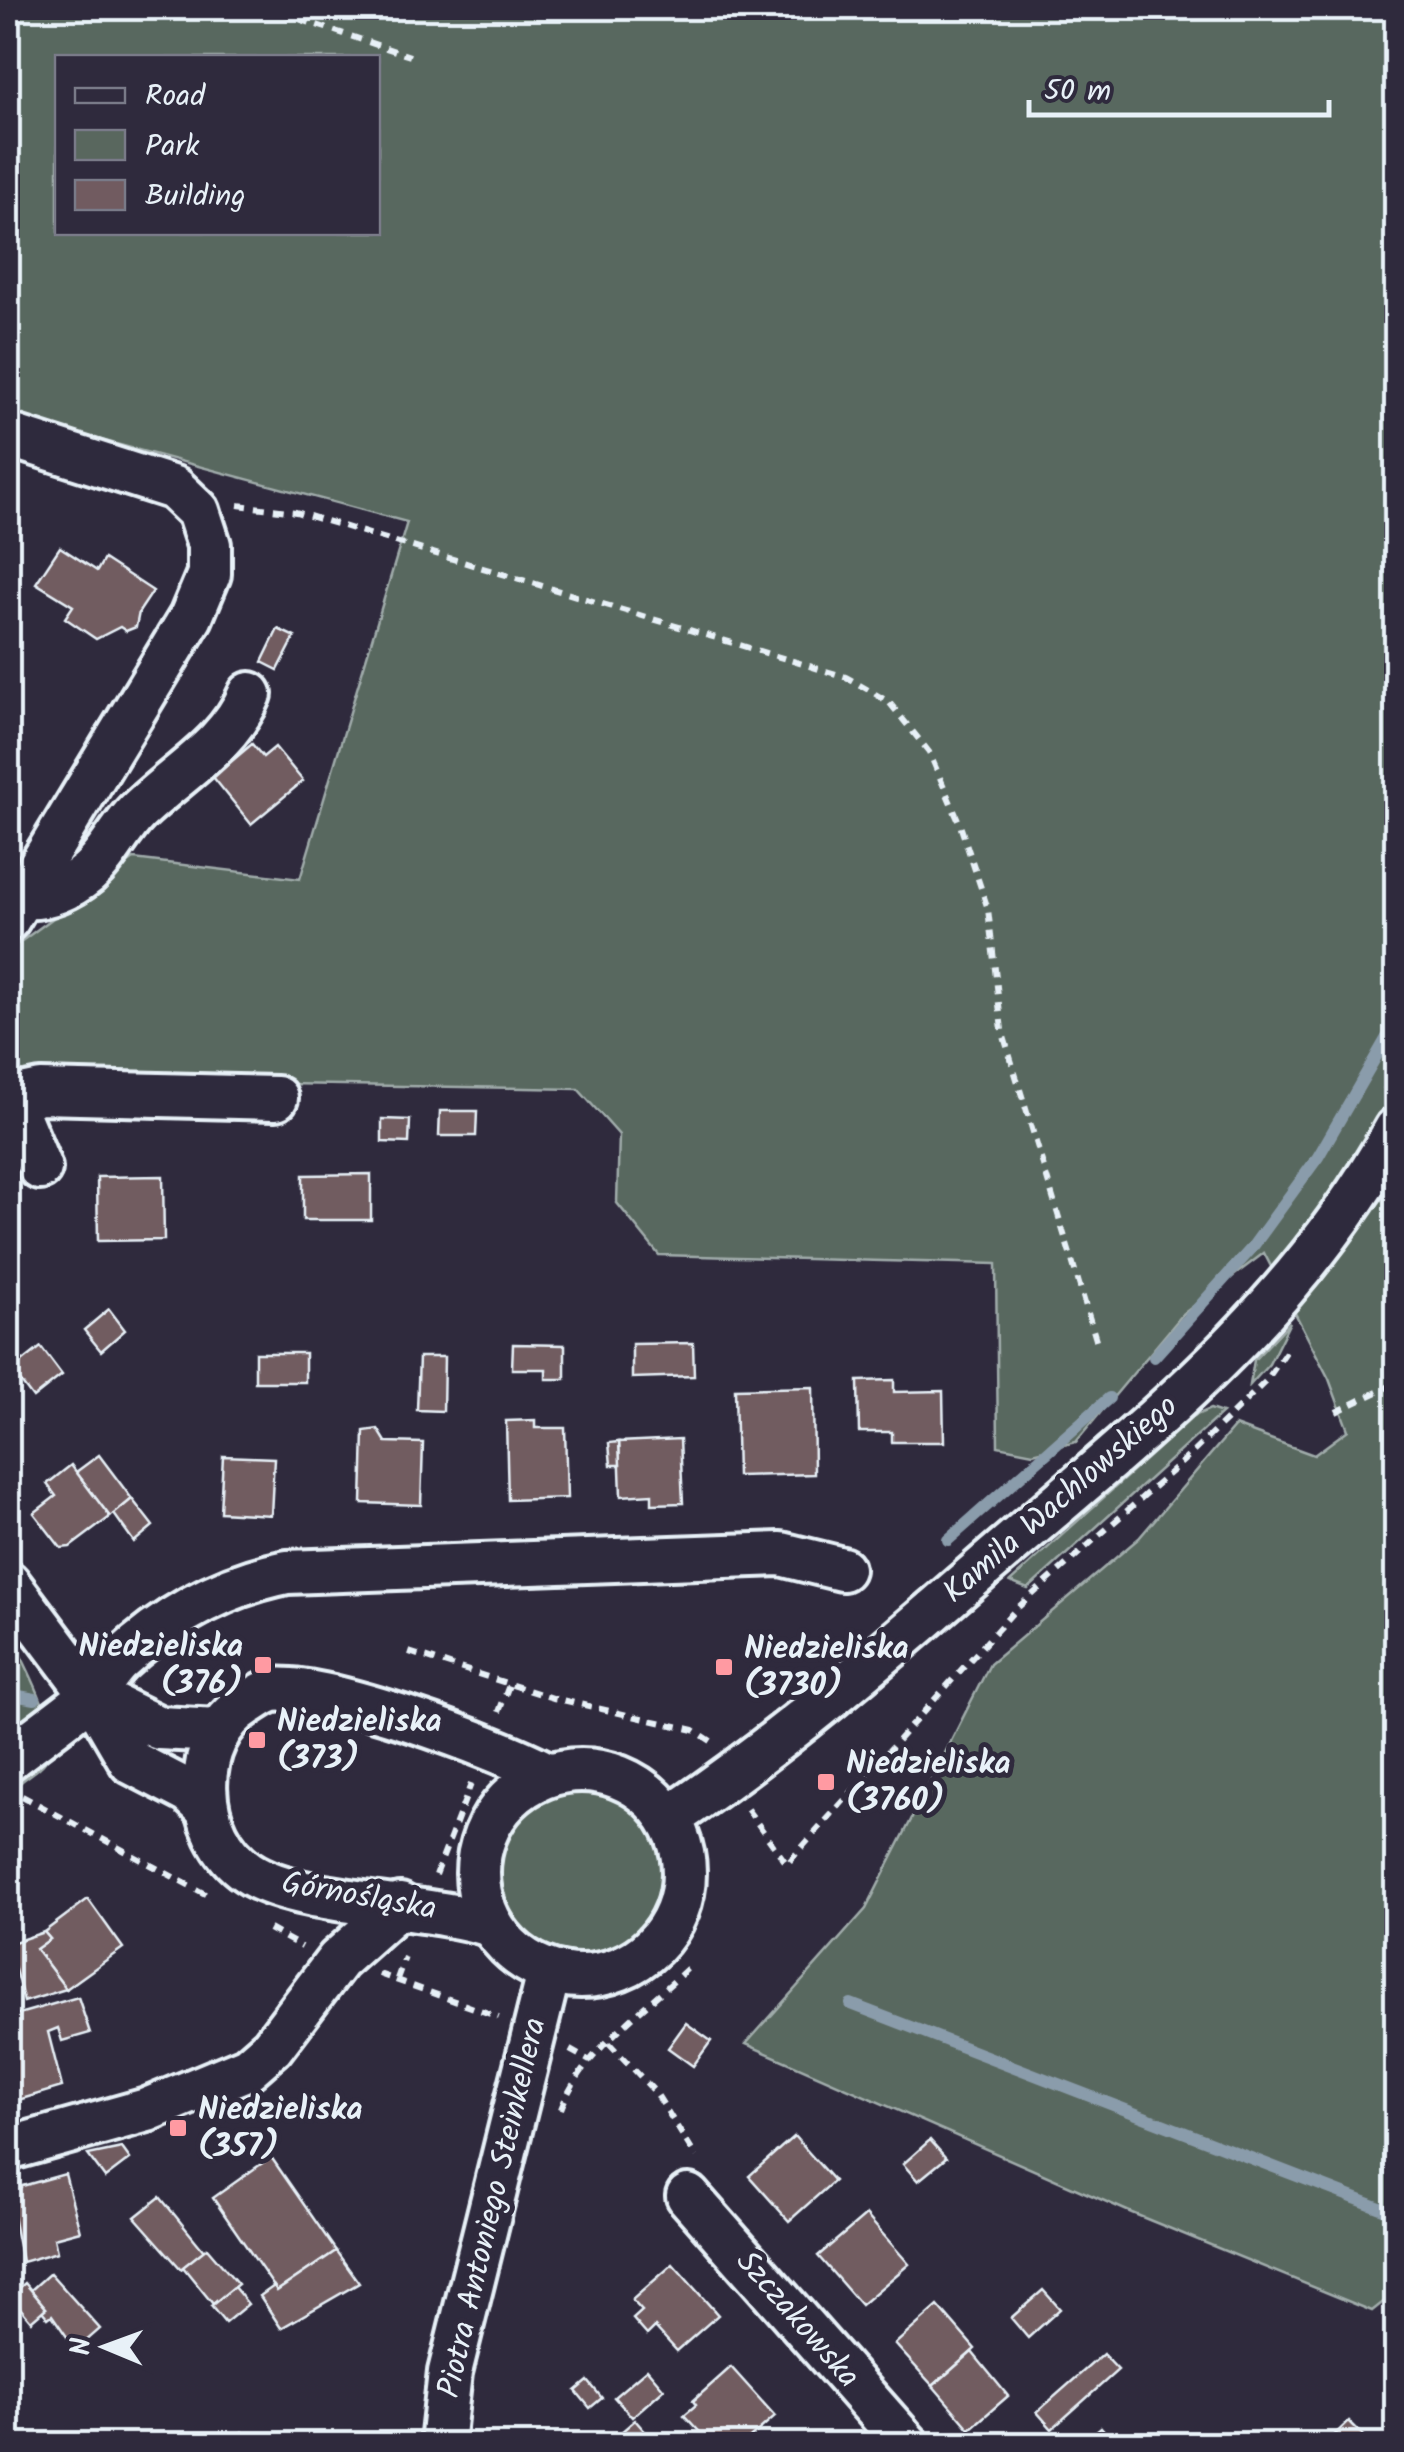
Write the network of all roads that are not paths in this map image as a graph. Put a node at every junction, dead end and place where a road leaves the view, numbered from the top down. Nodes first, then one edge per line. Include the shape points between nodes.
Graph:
1 (8, 435) edge
2 (250, 694) dead end
3 (16, 908) edge
4 (10, 1094) edge
5 (276, 1098) dead end
6 (1396, 1130) edge
7 (40, 1168) dead end
8 (842, 1569) dead end
9 (8, 1583) edge
10 (92, 1694) junction
11 (219, 1731) junction
12 (8, 1760) edge
13 (547, 1774) junction
14 (204, 1806) junction
15 (672, 1818) junction
16 (310, 1894) junction
17 (412, 1907) junction
18 (491, 1925) junction
19 (338, 1960) junction
20 (548, 1972) junction
21 (8, 2149) edge
22 (688, 2196) dead end
23 (442, 2444) edge
24 (906, 2444) edge

1 - 3 street via 174,488 198,511 209,574 191,617
2 - 3 street via 218,742 135,814 88,873
4 - 5 street
4 - 7 street
6 - 15 street, Kamila Wachlowskiego via 1305,1263 1192,1388 868,1668
8 - 10 street via 781,1554 287,1572 243,1581 189,1608 118,1663
9 - 10 street
10 - 11 street via 158,1728
10 - 12 street
10 - 14 street via 131,1762
11 - 13 street via 269,1690 303,1689 485,1746
11 - 14 street via 205,1768
13 - 15 street via 604,1774 653,1796
13 - 18 street via 507,1802 486,1835 478,1878
14 - 16 street, Górnośląska via 224,1850 248,1873
15 - 20 street via 684,1855 682,1881 662,1935 634,1960 607,1972
16 - 17 street, Górnośląska
16 - 19 street
17 - 18 street, Górnośląska
17 - 19 street
18 - 20 street via 515,1952
19 - 21 street via 272,2048 248,2068 147,2110
20 - 23 street, Piotra Antoniego Steinkellera via 450,2372
22 - 24 street, Szczakowska

